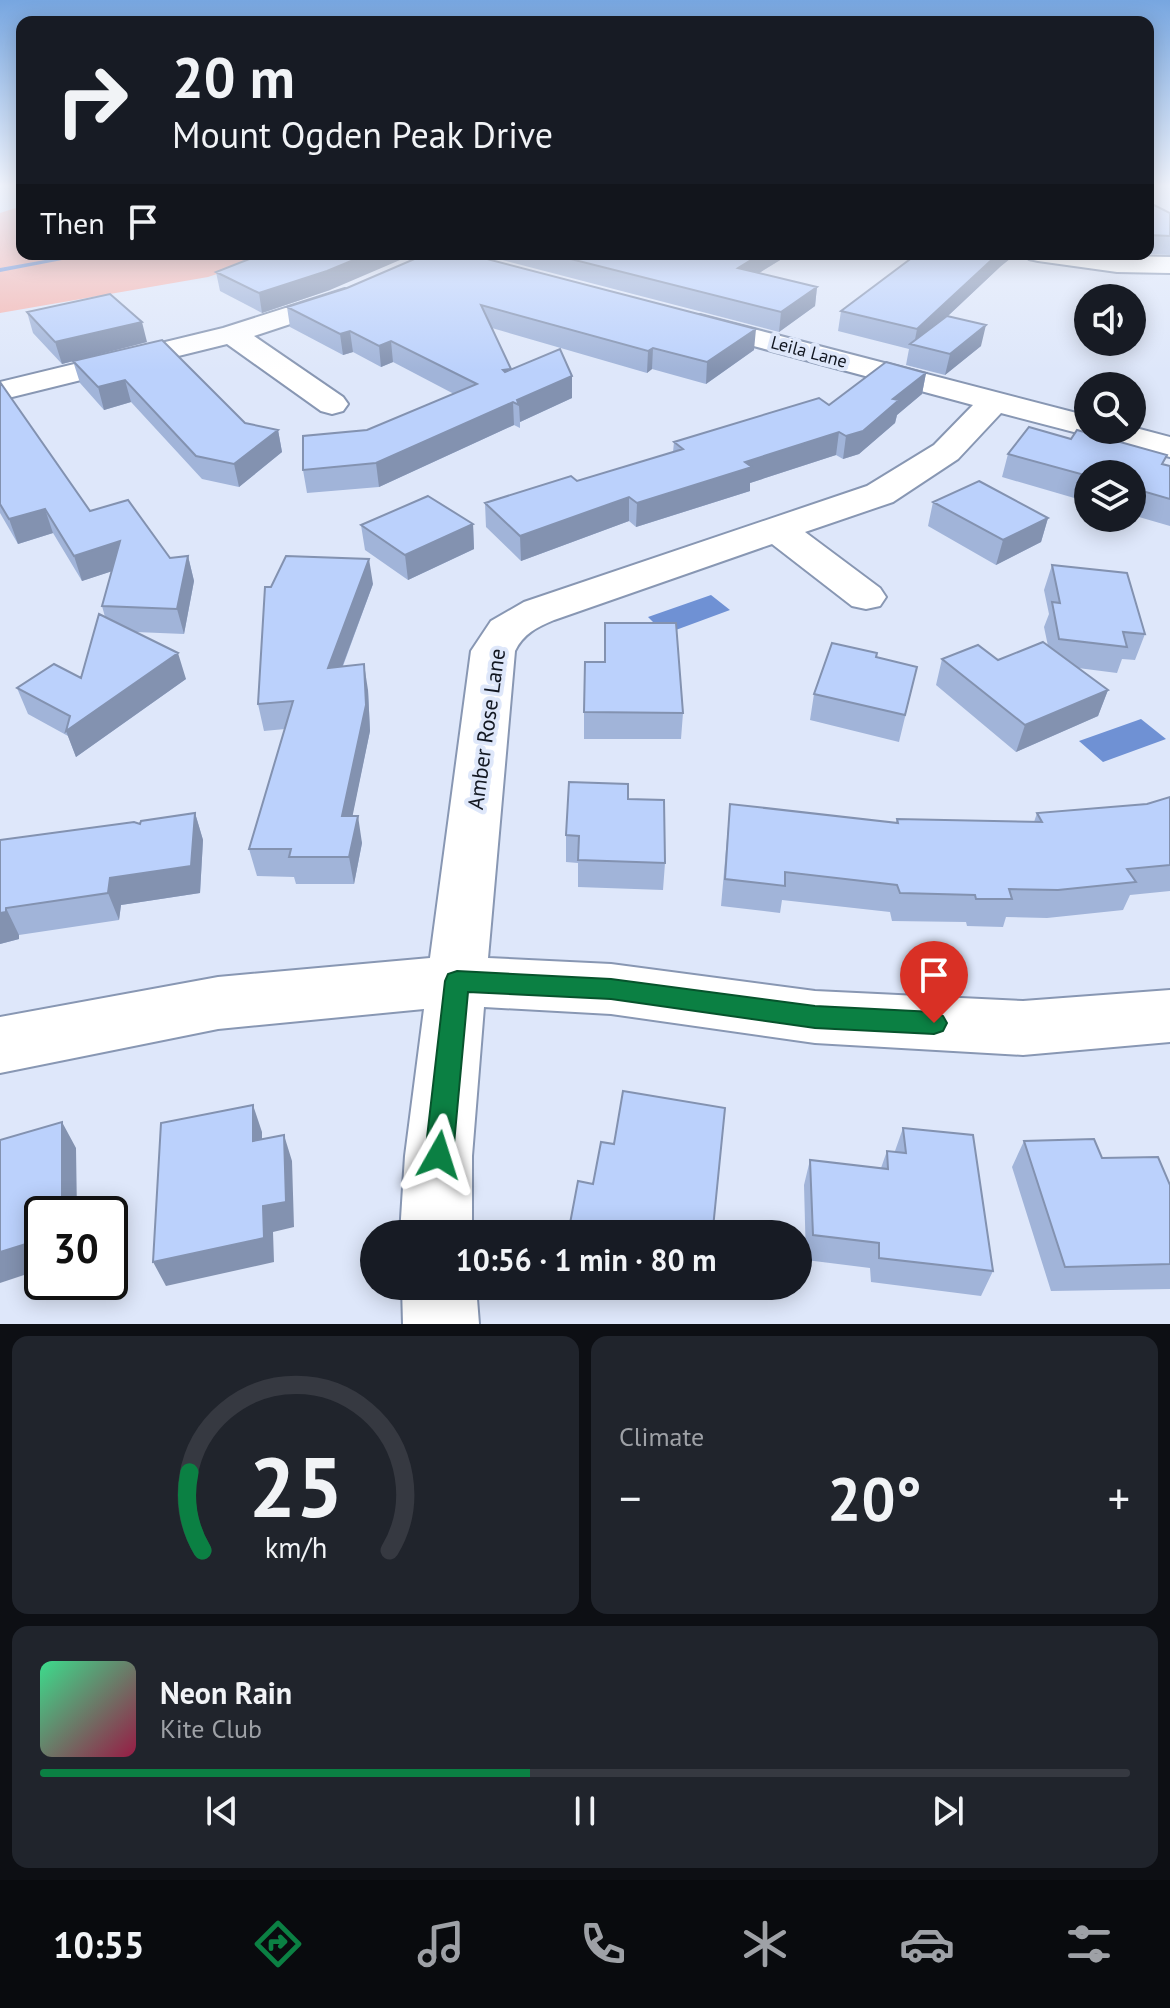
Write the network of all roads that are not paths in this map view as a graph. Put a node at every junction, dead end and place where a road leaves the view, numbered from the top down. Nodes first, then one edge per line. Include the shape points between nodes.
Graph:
1 (1085, 260) edge
2 (1170, 265) edge
3 (372, 285) edge
4 (671, 316) edge
5 (232, 334) junction
6 (0, 391) edge
7 (995, 401) junction
8 (332, 404) dead end
9 (1074, 422) edge
10 (1146, 441) edge
11 (1170, 447) edge
12 (778, 530) junction
13 (866, 597) dead end
14 (457, 981) junction
15 (1170, 1016) edge
16 (0, 1045) edge
17 (436, 1220) edge
18 (440, 1300) edge
19 (441, 1324) edge

1 - 2 street
3 - 5 street
4 - 7 street, Leila Lane
5 - 6 street
5 - 8 street
7 - 9 street, Leila Lane
7 - 12 street, Amber Rose Lane via 946,452 910,477 870,498
10 - 11 street
12 - 13 street
12 - 14 street, Amber Rose Lane via 528,615 503,632 493,651
14 - 15 street via 611,989 815,1017 1023,1028
14 - 16 street via 218,1003
14 - 17 street, Amber Rose Lane
18 - 19 street

